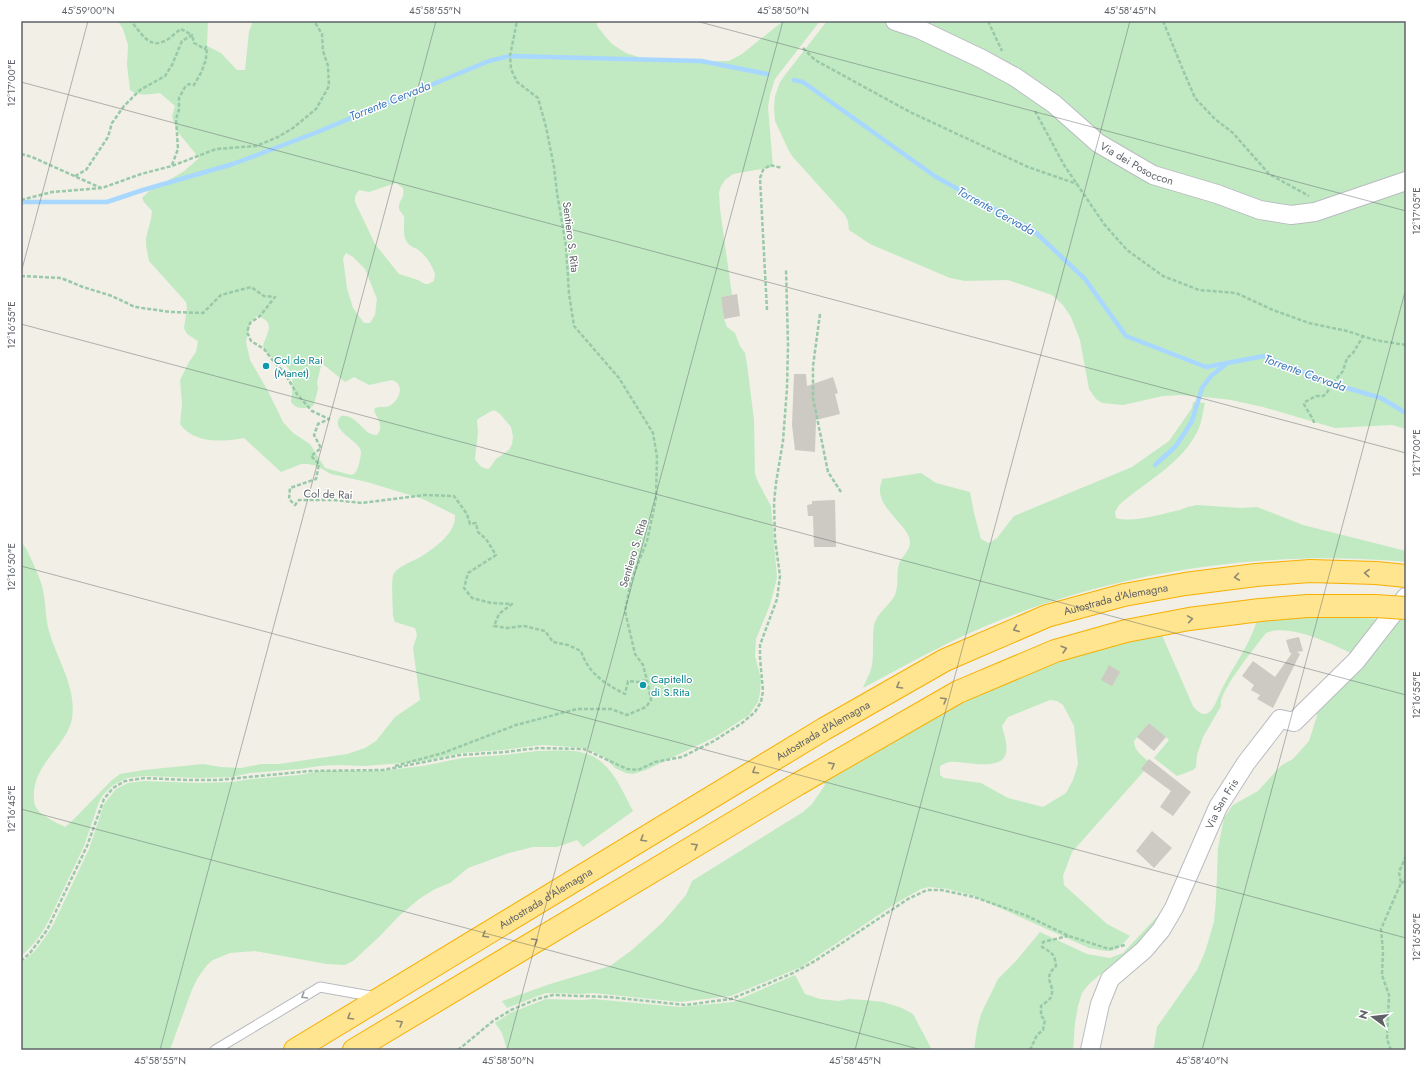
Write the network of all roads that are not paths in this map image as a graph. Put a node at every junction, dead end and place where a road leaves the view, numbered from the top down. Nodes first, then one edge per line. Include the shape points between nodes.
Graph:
1 (895, 21) edge
2 (1406, 181) edge
3 (1406, 576) edge
4 (1406, 597) edge
5 (1406, 608) edge
6 (382, 998) junction
7 (215, 1050) edge
8 (295, 1050) edge
9 (354, 1050) edge
10 (1090, 1050) edge

1 - 2 street, Via dei Posoccon via 982,59 1014,77 1054,104 1098,143 1153,175 1268,211 1291,215 1315,212
3 -> 6 highway, Autostrada d'Alemagna via 1310,571 1256,575 1124,595 1047,616 945,660 824,729
4 - 10 street, Via San Fris via 1356,661 1294,722 1280,719 1246,763 1218,807 1174,908 1161,930 1144,950 1110,979 1100,1004
9 -> 5 highway, bridge via 798,784 958,692 1055,651 1126,631 1189,619 1260,610 1307,606
6 -> 7 lane via 320,987
6 -> 8 highway, Autostrada d'Alemagna

